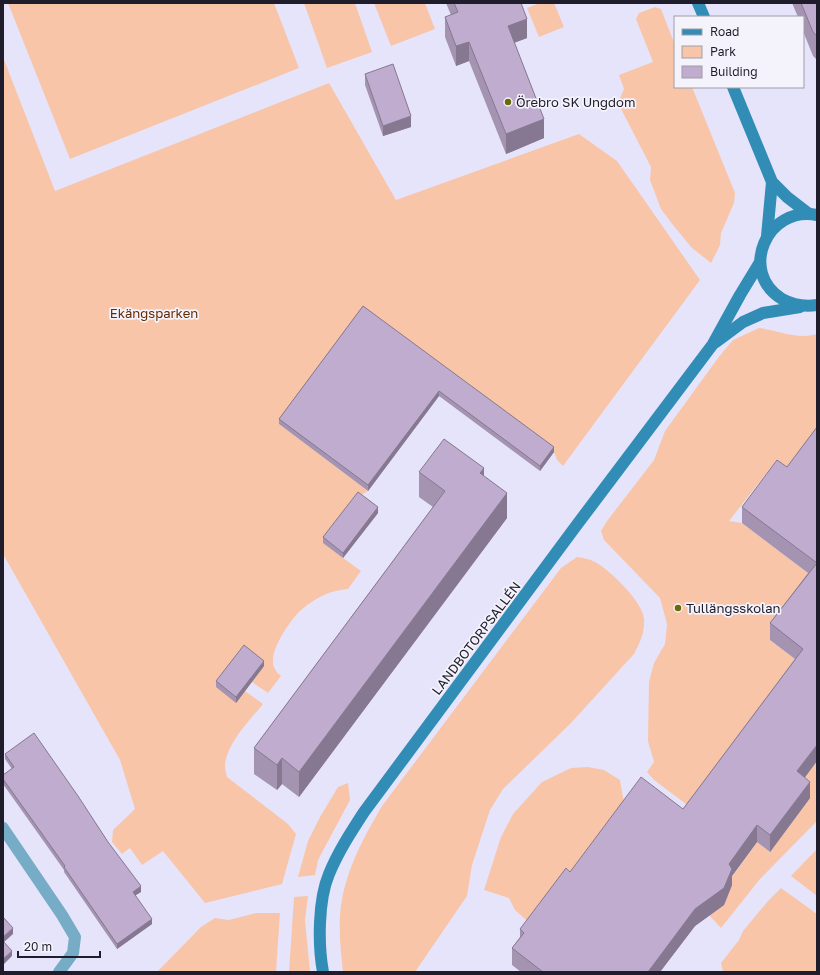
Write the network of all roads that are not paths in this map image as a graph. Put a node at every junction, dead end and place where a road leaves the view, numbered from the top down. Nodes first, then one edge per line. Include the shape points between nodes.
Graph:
1 (698, 3) edge
2 (704, 16) edge
3 (733, 88) edge
4 (772, 182) junction
5 (813, 215) edge
6 (767, 236) junction
7 (760, 262) junction
8 (813, 305) edge
9 (713, 344) junction
10 (3, 828) edge
11 (59, 972) edge
12 (323, 972) edge

1 - 2 street
3 - 4 street
4 - 5 street
4 - 6 street
5 - 6 street via 798,214 787,218 776,225
6 - 7 street
7 - 8 street via 762,275 777,296 798,306
7 - 9 street, LANDBOTORPSALLÉN
8 - 9 street, LANDBOTORPSALLÉN via 763,313 743,322
9 - 12 street, LANDBOTORPSALLÉN via 364,812 346,840 328,876 321,905 320,954
10 - 11 street via 75,937 73,953

